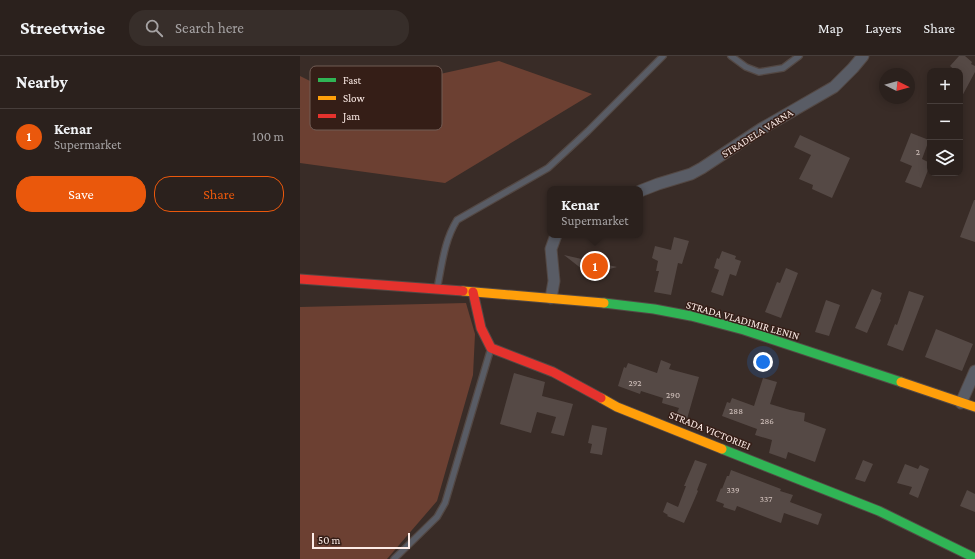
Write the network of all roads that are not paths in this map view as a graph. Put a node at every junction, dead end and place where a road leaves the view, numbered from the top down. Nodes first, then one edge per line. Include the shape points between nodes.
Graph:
1 (663, 56) edge
2 (731, 56) edge
3 (799, 56) edge
4 (863, 56) edge
5 (643, 190) edge
6 (555, 238) edge
7 (300, 279) edge
8 (437, 289) junction
9 (473, 292) junction
10 (551, 298) junction
11 (491, 348) junction
12 (975, 372) edge
13 (961, 403) junction
14 (975, 407) edge
15 (975, 558) edge
16 (394, 559) edge

1 - 8 lane via 548,168 457,220 445,246
2 - 3 lane via 746,67 759,72 783,68
4 - 5 street, STRADELA VARNA via 834,87 761,129 702,168
6 - 10 street via 551,249 554,281
7 - 8 main road, STRADA VLADIMIR LENIN
8 - 9 main road, STRADA VLADIMIR LENIN
9 - 10 main road, STRADA VLADIMIR LENIN
9 - 11 main road via 480,329
10 - 13 main road, STRADA VLADIMIR LENIN via 654,309 691,316 744,330
11 - 15 main road, STRADA VICTORIEI via 554,372 617,406 879,511
11 - 16 lane via 445,503 438,517
12 - 13 street
13 - 14 main road, STRADA VLADIMIR LENIN

